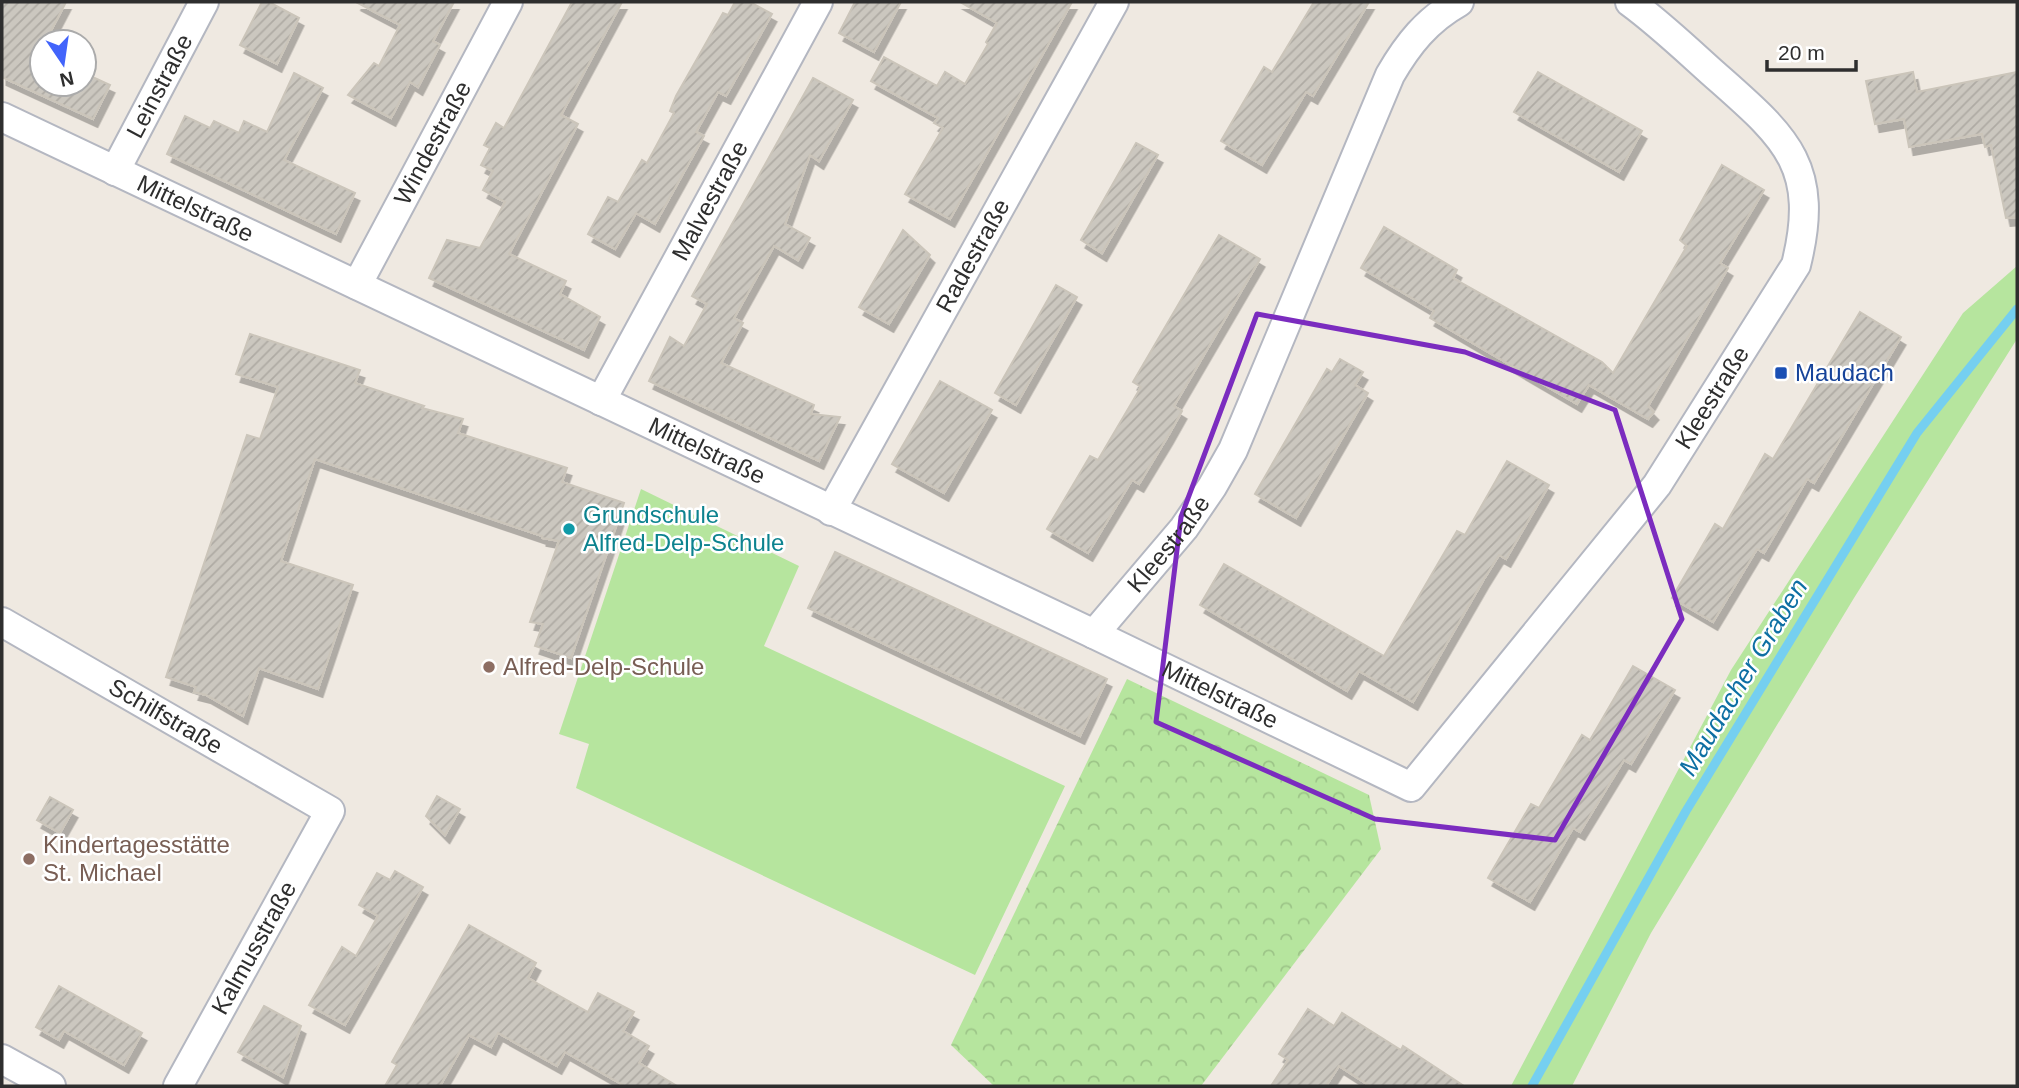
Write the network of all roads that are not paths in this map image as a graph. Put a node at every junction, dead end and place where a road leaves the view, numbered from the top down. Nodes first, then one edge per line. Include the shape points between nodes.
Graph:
1 (204, 2) edge
2 (508, 2) edge
3 (818, 2) edge
4 (1114, 2) edge
5 (1459, 2) edge
6 (1630, 2) edge
7 (2, 117) edge
8 (115, 171) junction
9 (357, 285) junction
10 (601, 401) junction
11 (831, 511) junction
12 (2, 622) edge
13 (1094, 634) junction
14 (1411, 787) joint
15 (330, 811) joint
16 (2, 1059) edge
17 (51, 1086) edge
18 (178, 1086) edge

1 - 8 street, Leinstraße
2 - 9 street, Windestraße
3 - 10 street, Malvestraße
4 - 11 street, Radestraße
5 - 13 street, Kleestraße via 1419,32 1390,75 1228,459 1184,528
6 - 14 street, Kleestraße via 1751,106 1790,152 1804,197 1804,232 1796,265 1657,485
7 - 8 street, Mittelstraße
8 - 9 street, Mittelstraße
9 - 10 street, Mittelstraße
10 - 11 street, Mittelstraße
11 - 13 street, Mittelstraße
12 - 15 street, Schilfstraße
13 - 14 street, Mittelstraße
15 - 18 street, Kalmusstraße
16 - 17 street

